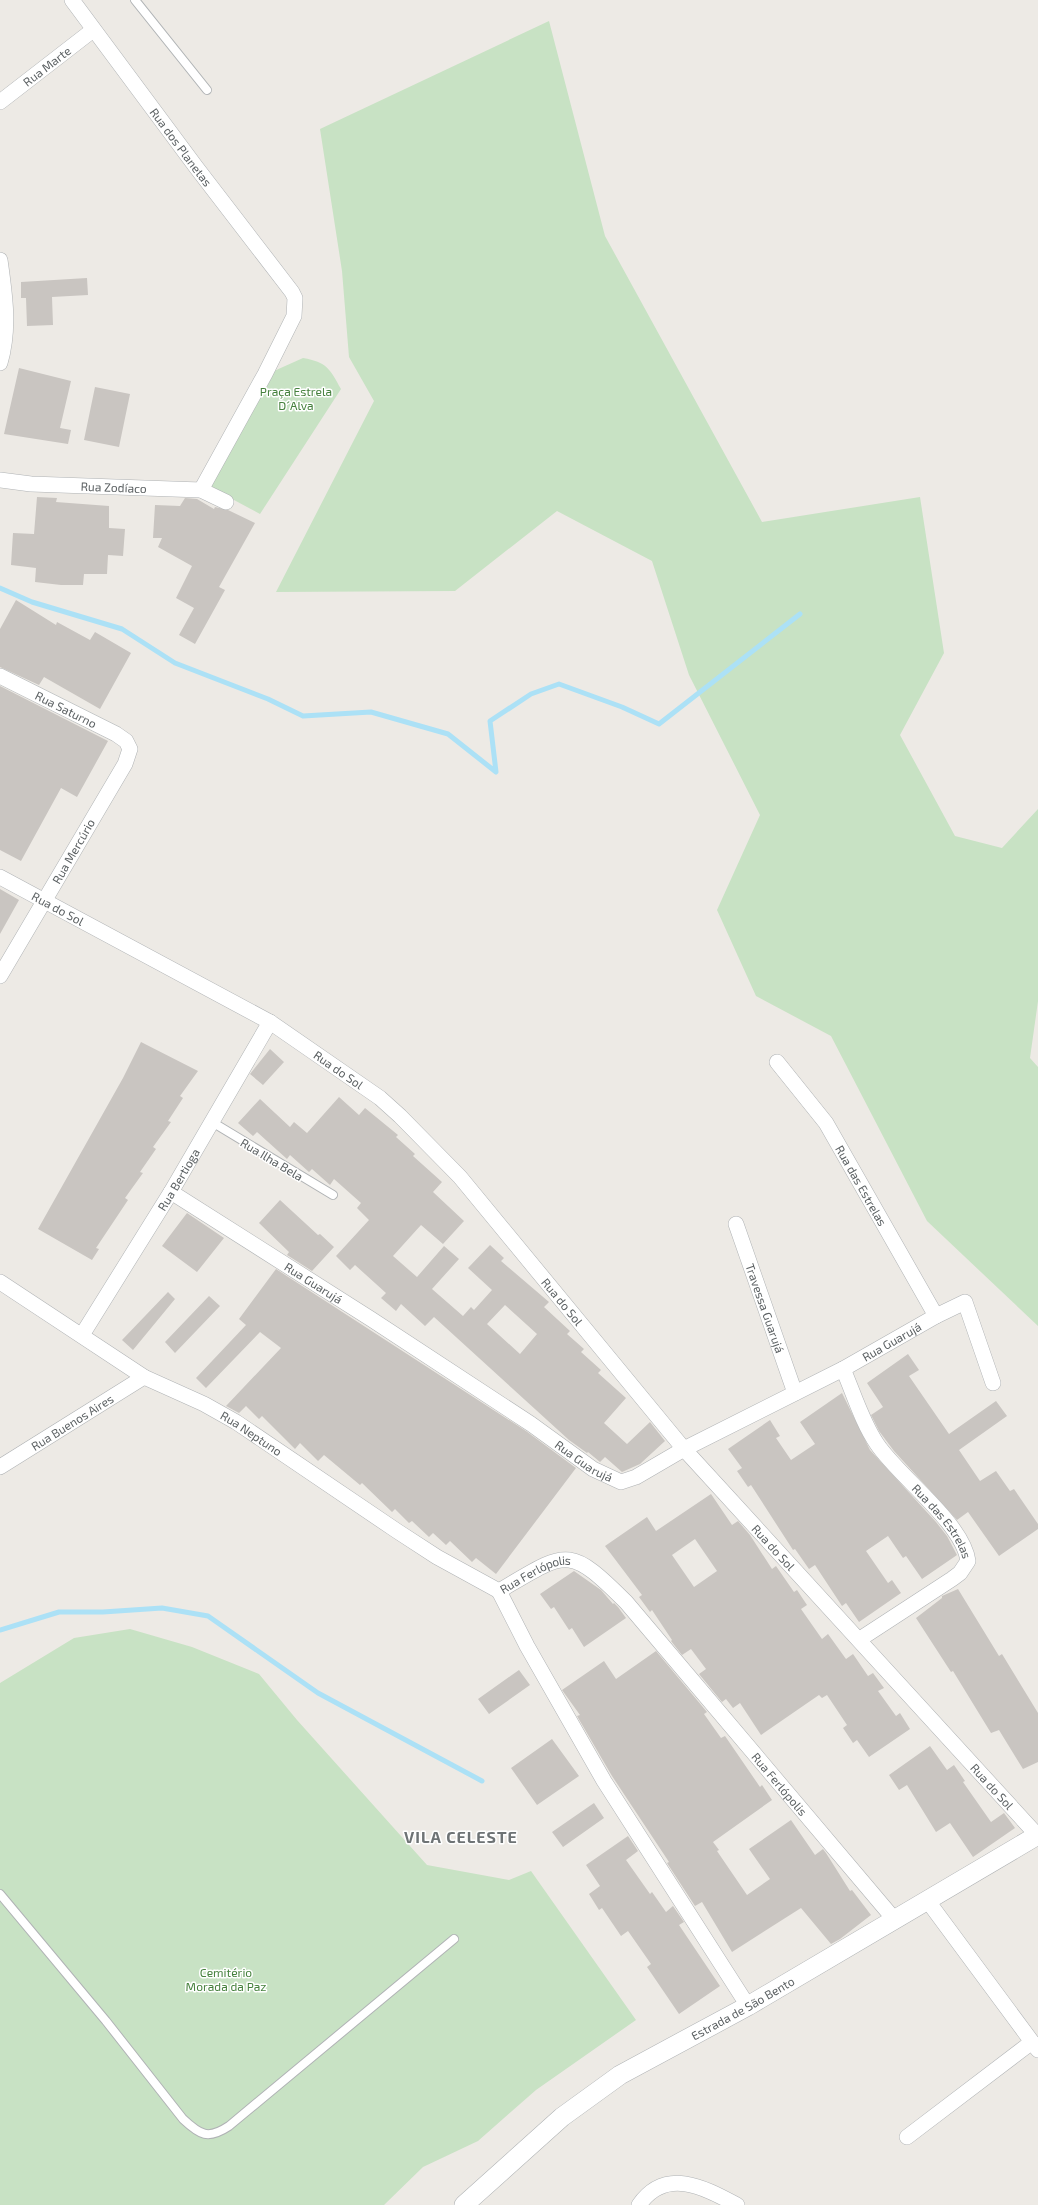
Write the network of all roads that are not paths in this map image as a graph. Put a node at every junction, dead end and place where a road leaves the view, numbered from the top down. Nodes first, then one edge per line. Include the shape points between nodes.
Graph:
1 (72, 0) edge
2 (135, 0) edge
3 (93, 30) junction
4 (207, 90) dead end
5 (0, 102) edge
6 (0, 260) edge
7 (0, 363) edge
8 (0, 480) edge
9 (201, 490) junction
10 (226, 502) dead end
11 (0, 676) edge
12 (129, 745) joint
13 (0, 877) edge
14 (45, 901) junction
15 (0, 976) edge
16 (270, 1022) junction
17 (777, 1062) dead end
18 (212, 1122) junction
19 (171, 1192) junction
20 (333, 1195) dead end
21 (736, 1224) dead end
22 (0, 1282) edge
23 (936, 1316) junction
24 (82, 1335) junction
25 (843, 1369) junction
26 (144, 1377) junction
27 (993, 1383) dead end
28 (795, 1393) junction
29 (684, 1449) junction
30 (0, 1468) edge
31 (499, 1591) junction
32 (860, 1639) junction
33 (1038, 1835) edge
34 (0, 1894) edge
35 (927, 1900) junction
36 (894, 1919) junction
37 (454, 1939) dead end
38 (748, 2006) junction
39 (1035, 2046) edge
40 (907, 2137) dead end
41 (464, 2205) edge
42 (639, 2205) edge
43 (737, 2205) edge

1 - 3 street, Rua dos Planetas
2 - 4 lane
3 - 5 street, Rua Marte
3 - 9 street, Rua dos Planetas via 295,298 294,316
6 - 7 street via 6,298 6,330
8 - 9 street, Rua Zodíaco via 31,484
9 - 10 street, Rua Zodíaco
11 - 12 street, Rua Saturno via 116,734
12 - 14 street, Rua Mercúrio via 130,754 125,764
13 - 14 street, Rua do Sol
14 - 15 street, Rua Mercúrio
14 - 16 street, Rua do Sol
16 - 18 street, Rua Bertioga
16 - 29 street, Rua do Sol via 380,1098 460,1177
17 - 23 street, Rua das Estrelas via 826,1123
18 - 19 street, Rua Bertioga
18 - 20 lane, Rua Ilha Bela
19 - 24 street, Rua Bertioga
19 - 29 street, Rua Guarujá via 371,1319 610,1478 621,1482 636,1477
21 - 28 street, Travessa Guarujá
22 - 24 street, Rua Neptuno
23 - 25 street, Rua Guarujá
23 - 27 street, Rua Guarujá via 965,1302
24 - 26 street, Rua Neptuno
25 - 28 street, Rua Guarujá
25 - 32 street, Rua das Estrelas via 877,1444 952,1528 964,1546 968,1561 952,1579
26 - 30 street, Rua Buenos Aires
26 - 31 street, Rua Neptuno via 204,1404 236,1422 396,1531
28 - 29 street, Rua Guarujá
29 - 32 street, Rua do Sol
31 - 36 street, Rua Ferlópolis via 559,1559 569,1558 578,1561 600,1576 626,1602
31 - 38 street, Rua Ferlópolis via 527,1646 604,1781
32 - 33 street, Rua do Sol
33 - 35 street, Estrada de São Bento
34 - 37 lane via 106,2021 183,2119 197,2132 205,2134 221,2132 229,2126
35 - 36 street, Estrada de São Bento
35 - 39 street
36 - 38 street, Estrada de São Bento
38 - 41 street, Estrada de São Bento via 620,2075 562,2117
39 - 40 street
42 - 43 street via 644,2197 654,2190 678,2183 708,2190

